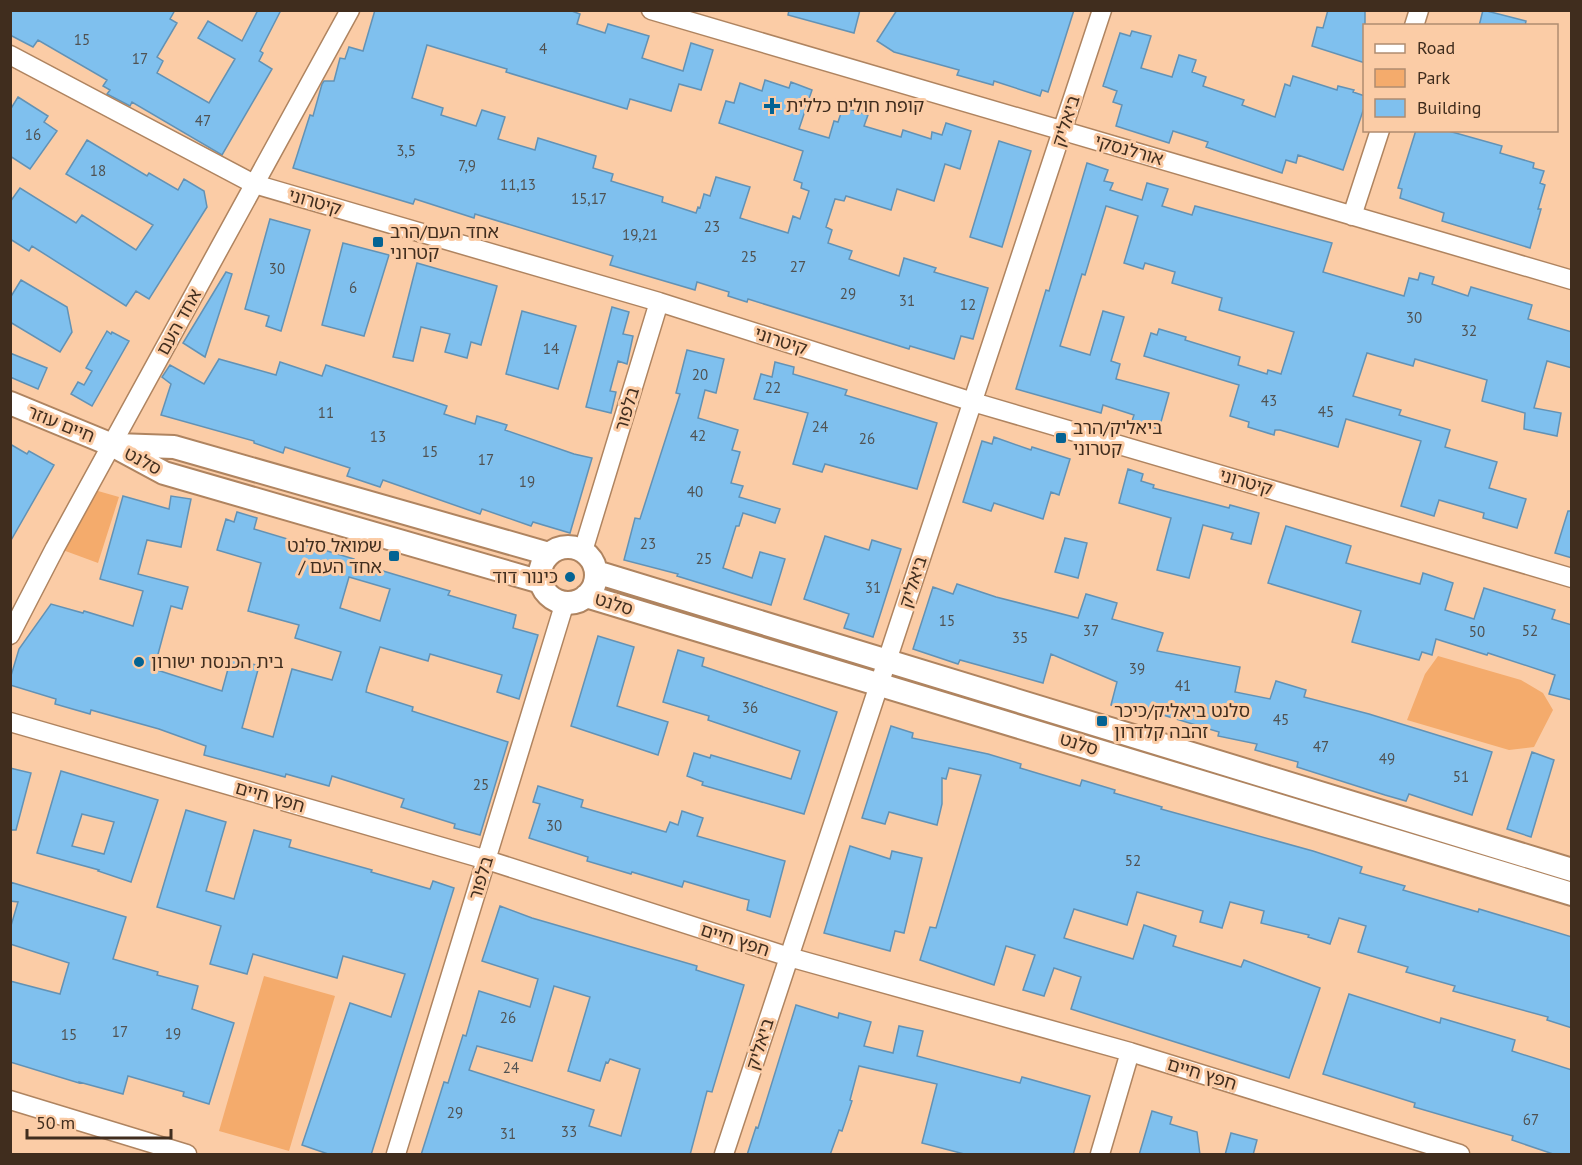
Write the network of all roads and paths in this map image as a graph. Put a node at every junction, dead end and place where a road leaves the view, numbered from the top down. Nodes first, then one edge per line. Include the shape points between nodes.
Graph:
1 (350, 10) edge
2 (651, 10) edge
3 (1102, 10) edge
4 (10, 55) edge
5 (1062, 131) junction
6 (1379, 132) edge
7 (254, 184) junction
8 (1352, 216) junction
9 (1572, 280) edge
10 (659, 302) junction
11 (972, 402) junction
12 (10, 403) edge
13 (112, 444) junction
14 (583, 551) junction
15 (549, 554) junction
16 (596, 572) junction
17 (1572, 578) edge
18 (541, 582) junction
19 (576, 599) junction
20 (10, 634) edge
21 (887, 660) junction
22 (879, 684) junction
23 (10, 722) edge
24 (487, 860) junction
25 (1572, 870) edge
26 (1572, 894) edge
27 (789, 957) junction
28 (1130, 1052) junction
29 (10, 1100) edge
30 (187, 1155) edge
31 (396, 1155) edge
32 (724, 1155) edge
33 (1100, 1155) edge
34 (1460, 1155) edge

1 - 7 street, אחד העם
2 - 5 street, אורלנסקי
3 - 5 street, ביאליק
4 - 7 street, קיטרוני
5 - 8 street, אורלנסקי
5 - 11 street, ביאליק
6 - 8 street
7 - 10 street, קיטרוני
7 - 13 street, אחד העם
8 - 9 street, אורלנסקי
10 - 11 street, קיטרוני
10 - 14 street, בלפור
11 - 17 street, קיטרוני
11 - 21 street, ביאליק
12 - 13 street, חיים עוזר
13 - 15 street, סלנט via 174,447
13 - 18 street, סלנט via 164,473
13 - 20 street, אחד העם
14 - 15 street via 566,547
14 - 16 street
15 - 18 street via 542,567
16 - 19 street via 595,581
16 - 21 street, סלנט
18 - 19 street via 550,596
19 - 22 street, סלנט
19 - 24 street, בלפור
21 - 22 street, ביאליק
21 - 25 street, סלנט
22 - 26 street, סלנט
22 - 27 street, ביאליק
23 - 24 street, חפץ חיים
24 - 27 street, חפץ חיים
24 - 31 street, בלפור
27 - 28 street, חפץ חיים
27 - 32 street, ביאליק
28 - 33 street
28 - 34 street, חפץ חיים
29 - 30 street

